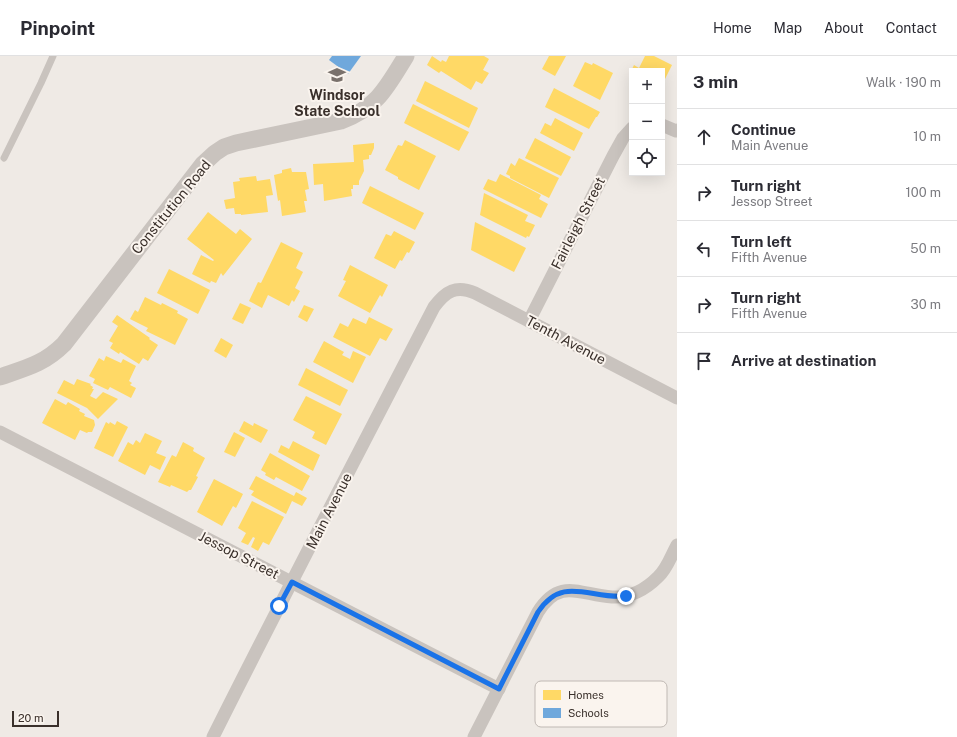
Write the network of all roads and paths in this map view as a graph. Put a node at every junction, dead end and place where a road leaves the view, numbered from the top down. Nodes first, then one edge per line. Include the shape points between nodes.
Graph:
1 (53, 56) edge
2 (406, 56) edge
3 (665, 126) edge
4 (629, 131) edge
5 (677, 131) edge
6 (4, 158) dead end
7 (453, 290) joint
8 (529, 321) junction
9 (0, 377) edge
10 (677, 398) edge
11 (0, 432) edge
12 (677, 545) edge
13 (292, 582) junction
14 (499, 689) junction
15 (213, 737) edge
16 (474, 737) edge

1 - 6 lane
2 - 9 street, Constitution Road via 383,92 354,116 341,121 248,139 224,147 215,153 55,354 42,362
3 - 5 street
4 - 8 street, Fairleigh Street via 612,156
7 - 8 street, Tenth Avenue via 467,290
7 - 13 street, Main Avenue via 434,307
8 - 10 street, Tenth Avenue
11 - 13 street, Jessop Street
12 - 14 street via 659,576 634,594 612,597 567,591 548,599 538,612
13 - 14 street, Jessop Street
13 - 15 street, Main Avenue
14 - 16 street

